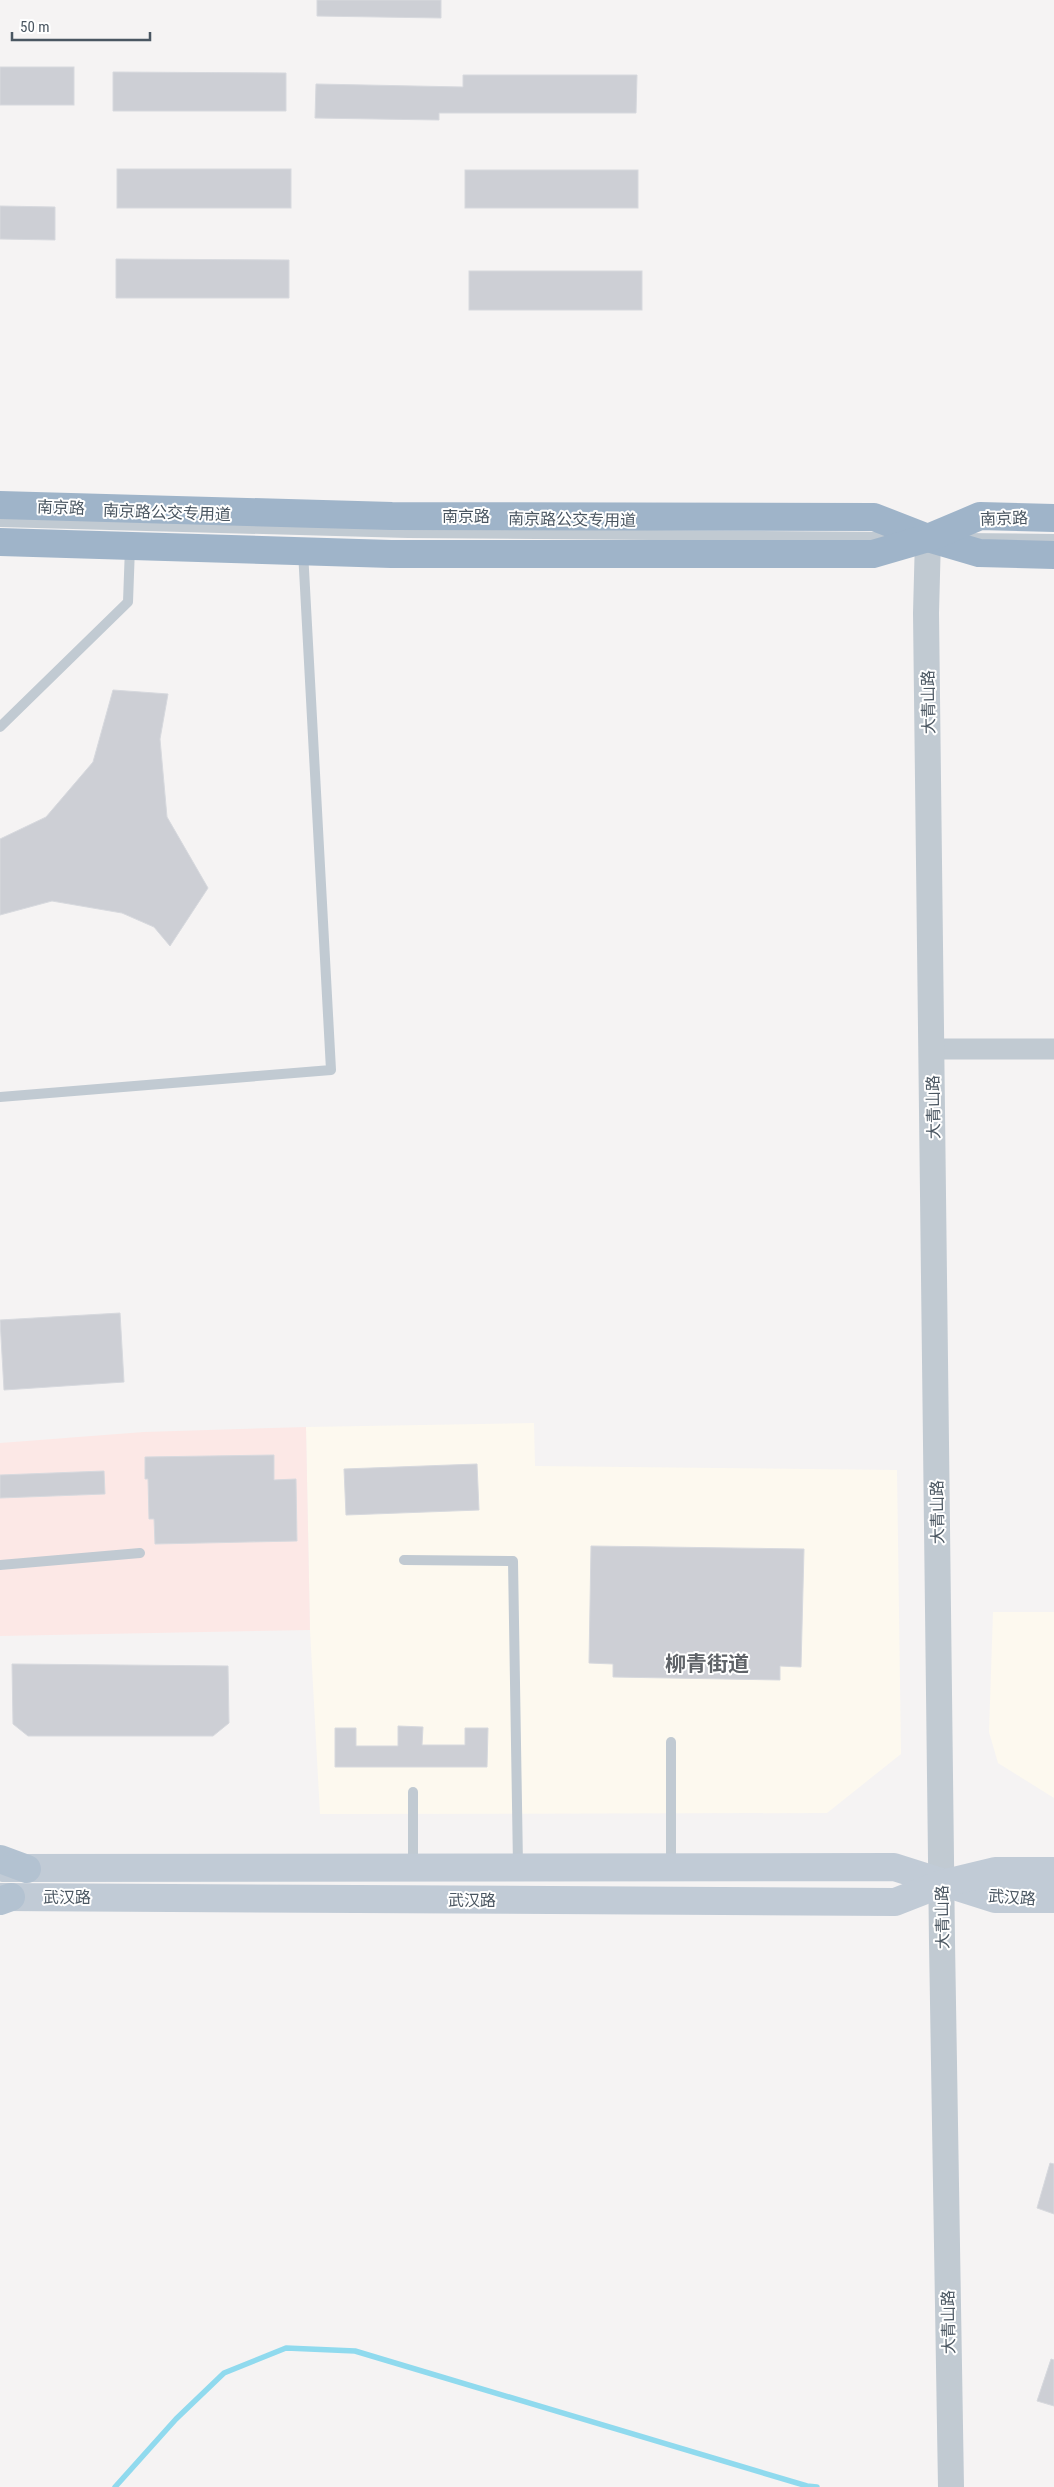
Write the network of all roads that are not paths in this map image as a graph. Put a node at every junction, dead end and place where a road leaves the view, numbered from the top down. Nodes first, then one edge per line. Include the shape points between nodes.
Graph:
1 (0, 505) edge
2 (1054, 518) edge
3 (0, 522) edge
4 (928, 538) junction
5 (1054, 538) edge
6 (0, 542) edge
7 (130, 546) junction
8 (303, 551) junction
9 (1054, 555) edge
10 (0, 727) edge
11 (932, 1049) junction
12 (1054, 1049) edge
13 (0, 1097) edge
14 (140, 1552) dead end
15 (404, 1560) dead end
16 (0, 1565) edge
17 (671, 1742) dead end
18 (413, 1792) dead end
19 (0, 1859) edge
20 (0, 1868) edge
21 (413, 1868) junction
22 (518, 1868) junction
23 (671, 1868) junction
24 (27, 1869) junction
25 (1054, 1871) edge
26 (941, 1884) junction
27 (4, 1898) edge
28 (1054, 1899) edge
29 (951, 2487) edge

1 - 4 highway, 南京路 via 392,516 874,517
2 - 4 highway, 南京路 via 980,516
3 - 4 lane, 南京路公交专用道 via 408,533
4 - 5 lane, 南京路公交专用道
4 - 8 highway, 南京路 via 873,554 391,554
4 - 9 highway, 南京路 via 979,553
4 - 11 street, 大青山路 via 926,613
6 - 7 highway, 南京路
7 - 8 highway, 南京路
7 - 10 lane via 128,602
8 - 13 lane via 331,1070
11 - 12 street
11 - 26 street, 大青山路
14 - 16 lane
15 - 22 lane via 513,1560
17 - 23 lane
18 - 21 lane
19 - 24 main road
20 - 24 main road, 武汉路
21 - 22 main road, 武汉路
21 - 24 main road, 武汉路
22 - 23 main road, 武汉路
23 - 26 main road, 武汉路 via 894,1867
25 - 26 main road, 武汉路 via 995,1870
26 - 27 main road, 武汉路 via 895,1902
26 - 28 main road, 武汉路 via 995,1899
26 - 29 street, 大青山路

